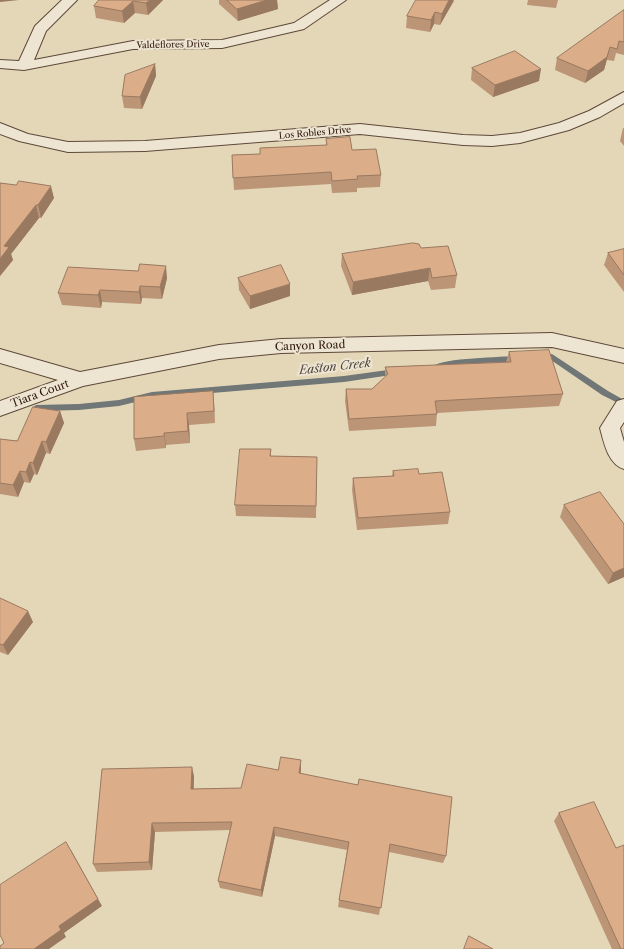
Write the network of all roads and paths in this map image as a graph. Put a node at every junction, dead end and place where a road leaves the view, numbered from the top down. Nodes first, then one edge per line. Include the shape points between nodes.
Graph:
1 (70, 0) edge
2 (339, 0) edge
3 (0, 64) edge
4 (24, 66) junction
5 (624, 96) edge
6 (0, 128) edge
7 (0, 356) edge
8 (624, 356) edge
9 (80, 380) junction
10 (624, 406) edge
11 (0, 409) edge
12 (624, 462) edge

1 - 4 street via 40,29
2 - 4 street, Valdeflores Drive via 299,26 222,44 133,45
3 - 4 street, Valdeflores Drive
5 - 6 street, Los Robles Drive via 590,116 532,136 498,140 478,141 360,129 145,146 68,147 24,138
7 - 9 street, Canyon Road
8 - 9 street, Canyon Road via 552,340 281,346 219,352
9 - 11 street, Tiara Court
10 - 12 street via 610,428 614,447

